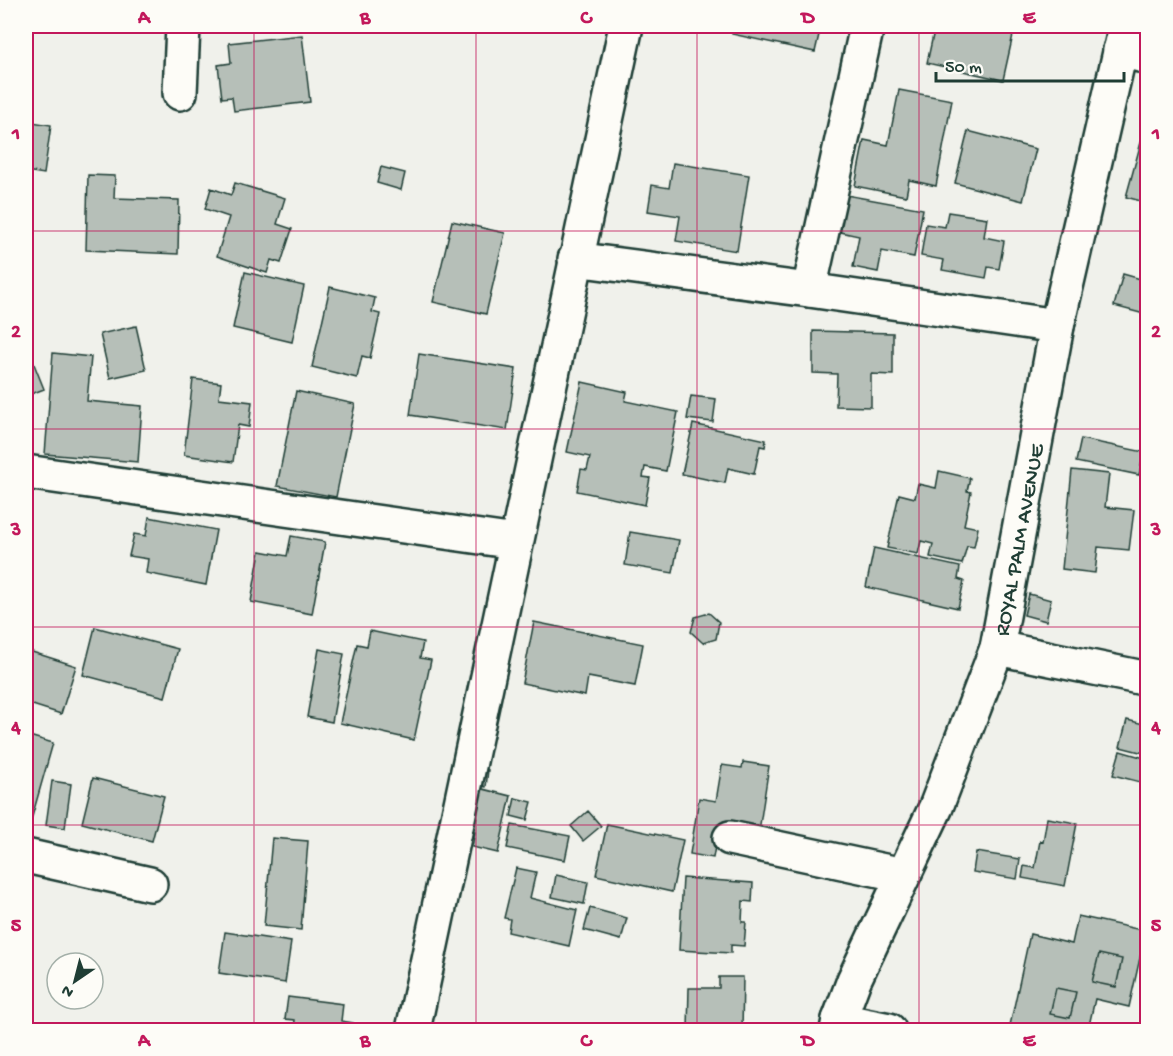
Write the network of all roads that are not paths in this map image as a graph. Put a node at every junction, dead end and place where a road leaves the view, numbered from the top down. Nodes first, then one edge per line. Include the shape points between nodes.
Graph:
1 (183, 26) edge
2 (626, 26) edge
3 (867, 26) edge
4 (1131, 44) edge
5 (180, 93) dead end
6 (575, 259) junction
7 (809, 290) junction
8 (1057, 326) junction
9 (26, 472) edge
10 (515, 542) junction
11 (997, 648) junction
12 (1148, 679) edge
13 (730, 838) dead end
14 (26, 856) edge
15 (903, 875) junction
16 (150, 884) dead end
17 (838, 1025) edge
18 (413, 1030) edge
19 (889, 1030) edge

1 - 5 street
2 - 6 street
3 - 7 street
4 - 8 street, ROYAL PALM AVENUE
6 - 7 street
6 - 10 street
7 - 8 street
8 - 11 street, ROYAL PALM AVENUE
9 - 10 street
10 - 18 street
11 - 12 street
11 - 15 street, ROYAL PALM AVENUE via 936,807
13 - 15 street
14 - 16 street
15 - 17 street, ROYAL PALM AVENUE via 854,980
17 - 19 street

